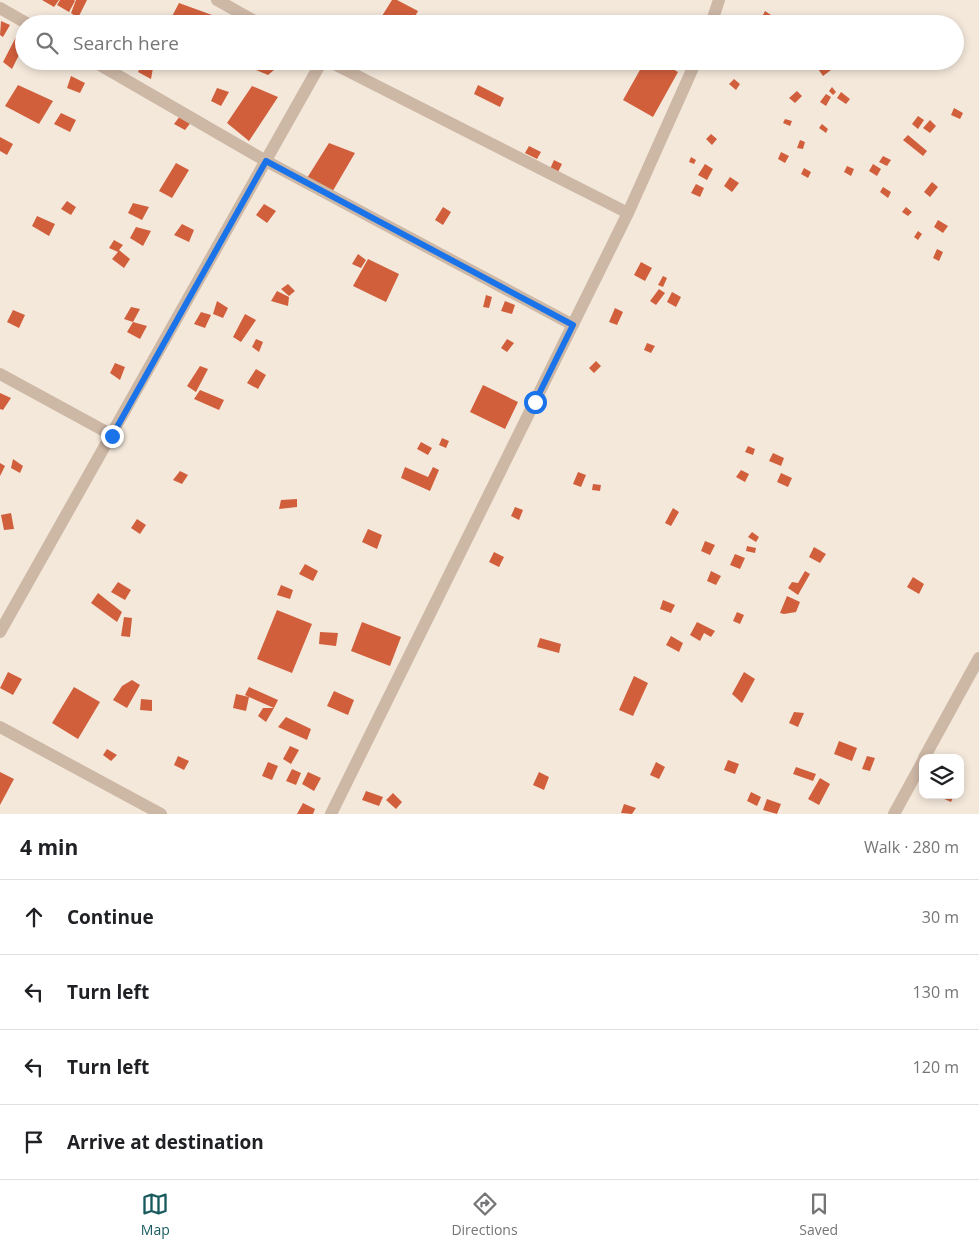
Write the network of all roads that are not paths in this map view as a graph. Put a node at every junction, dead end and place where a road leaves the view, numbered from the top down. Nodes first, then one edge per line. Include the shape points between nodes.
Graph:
1 (217, 0) edge
2 (719, 0) edge
3 (0, 8) edge
4 (244, 15) edge
5 (714, 15) edge
6 (15, 17) edge
7 (109, 70) edge
8 (317, 70) edge
9 (346, 70) edge
10 (692, 70) edge
11 (266, 161) junction
12 (628, 214) junction
13 (573, 325) junction
14 (0, 374) edge
15 (112, 436) junction
16 (0, 632) edge
17 (979, 658) edge
18 (0, 727) edge
19 (927, 754) edge
20 (919, 768) edge
21 (161, 814) edge
22 (331, 814) edge
23 (894, 814) edge

1 - 4 street
2 - 5 street
3 - 6 street
7 - 11 street
8 - 11 street
9 - 12 street
10 - 12 street
11 - 13 street
11 - 15 street
12 - 13 street
13 - 22 street
14 - 15 street
15 - 16 street
17 - 19 street
18 - 21 street
20 - 23 street

